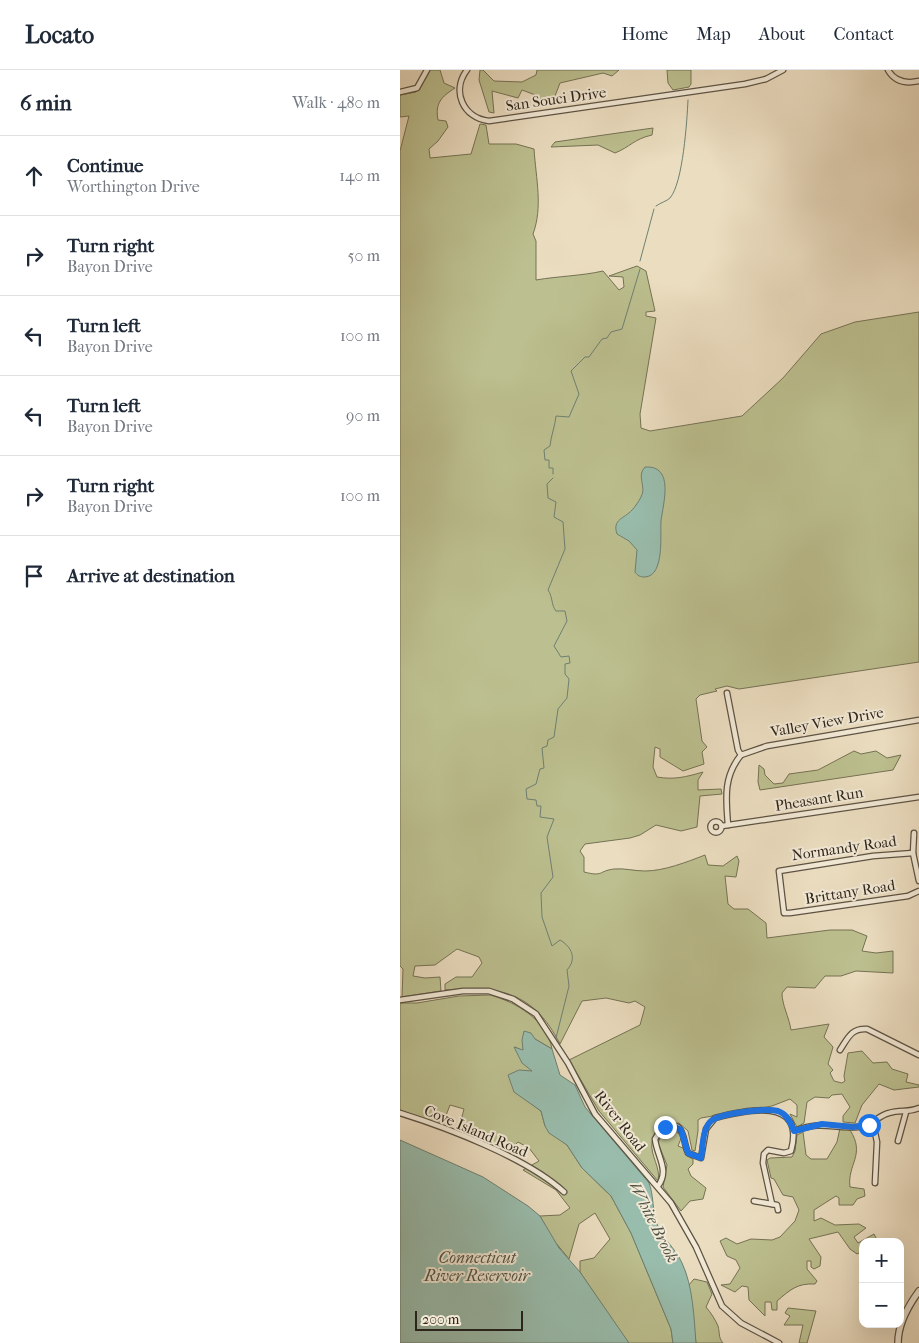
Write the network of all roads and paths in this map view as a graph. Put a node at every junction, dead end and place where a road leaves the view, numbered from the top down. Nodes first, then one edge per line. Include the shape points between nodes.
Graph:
1 (427, 70) edge
2 (467, 70) edge
3 (782, 70) edge
4 (888, 70) edge
5 (919, 80) edge
6 (400, 92) edge
7 (727, 693) dead end
8 (919, 720) edge
9 (741, 755) junction
10 (919, 797) edge
11 (914, 833) dead end
12 (913, 853) junction
13 (919, 872) edge
14 (919, 881) edge
15 (919, 891) edge
16 (784, 912) joint
17 (400, 1000) edge
18 (840, 1050) dead end
19 (919, 1055) edge
20 (919, 1108) edge
21 (906, 1112) junction
22 (400, 1113) edge
23 (873, 1123) junction
24 (794, 1131) junction
25 (898, 1141) dead end
26 (875, 1183) dead end
27 (658, 1186) junction
28 (564, 1192) dead end
29 (754, 1201) dead end
30 (772, 1204) junction
31 (778, 1210) dead end
32 (919, 1291) edge
33 (778, 1343) edge
34 (898, 1343) edge

1 - 6 street via 417,88
2 - 3 street, San Souci Drive via 460,82 462,102 470,114 489,121 746,84 766,79
4 - 5 street via 897,80
7 - 9 street
8 - 9 street, Valley View Drive via 767,746
9 - 10 street, Pheasant Run via 729,772 725,826
11 - 12 street
12 - 13 street
12 - 16 street, Normandy Road via 779,871
13 - 14 street
15 - 16 street, Brittany Road via 908,896
17 - 27 street, River Road via 489,991 513,999 536,1014 568,1063 595,1114
18 - 19 street via 857,1028 867,1029
20 - 21 street
21 - 23 street via 888,1113
21 - 25 street
22 - 28 street, Cove Island Road via 506,1155 544,1176
23 - 24 street via 857,1127 821,1124
23 - 26 street via 877,1141
24 - 27 street via 790,1122 777,1111 753,1111 715,1118 706,1129 701,1158 688,1153 681,1130 665,1127 655,1138 664,1170
24 - 30 street via 791,1151 768,1150 764,1154
27 - 33 street, River Road via 686,1227 722,1306 741,1323
29 - 30 street
30 - 31 street via 778,1206
32 - 34 street via 906,1312

